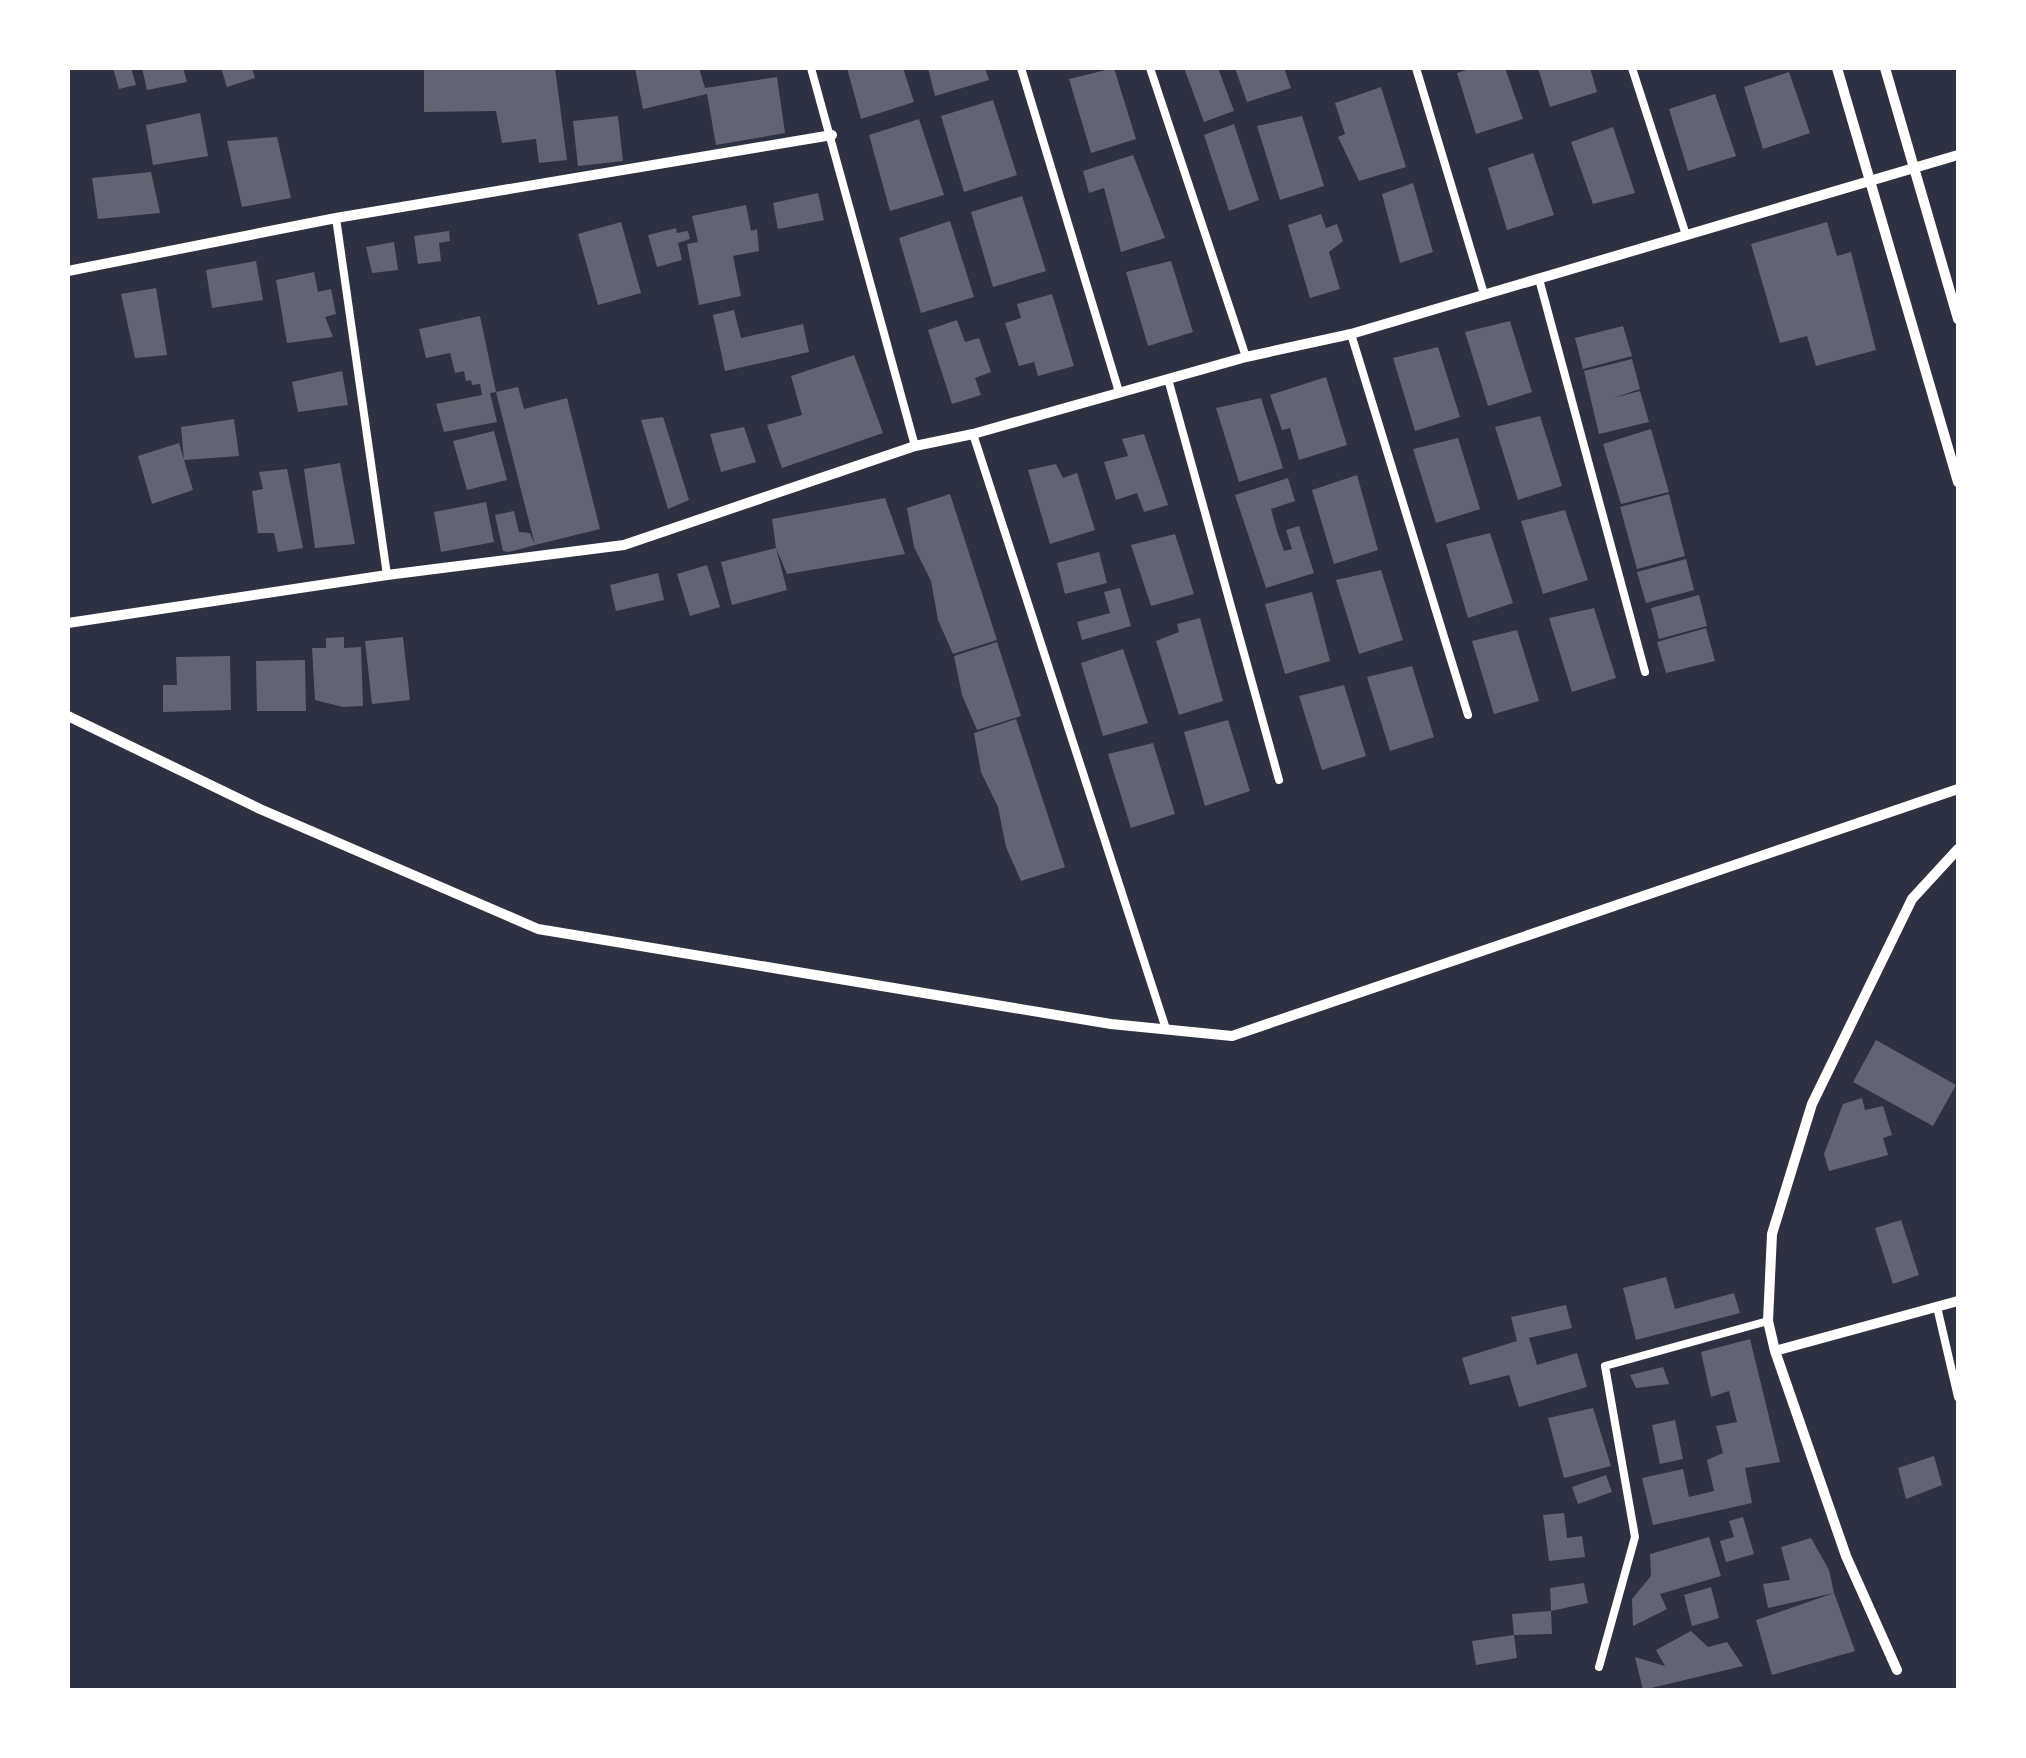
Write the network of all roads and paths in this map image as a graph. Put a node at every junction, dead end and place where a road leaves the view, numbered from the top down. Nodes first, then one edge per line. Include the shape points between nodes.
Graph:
1 (811, 68) edge
2 (1020, 68) edge
3 (1150, 68) edge
4 (1416, 68) edge
5 (1632, 68) edge
6 (1836, 68) edge
7 (1885, 68) edge
8 (832, 135) junction
9 (1958, 155) edge
10 (1915, 167) junction
11 (1870, 181) junction
12 (336, 218) junction
13 (1686, 235) junction
14 (68, 271) edge
15 (1539, 278) junction
16 (1484, 294) junction
17 (1958, 319) edge
18 (1352, 334) junction
19 (1246, 356) junction
20 (1168, 380) junction
21 (1119, 392) junction
22 (974, 434) junction
23 (915, 446) junction
24 (1958, 482) edge
25 (387, 575) junction
26 (68, 623) edge
27 (1645, 672) dead end
28 (1468, 715) dead end
29 (68, 716) edge
30 (1280, 780) dead end
31 (1958, 789) edge
32 (1958, 849) edge
33 (1166, 1029) junction
34 (1958, 1301) edge
35 (1937, 1308) junction
36 (1768, 1321) junction
37 (1776, 1351) junction
38 (1958, 1397) edge
39 (1599, 1668) dead end
40 (1898, 1670) dead end

1 - 8 lane
2 - 21 lane
3 - 19 lane
4 - 16 lane
5 - 13 lane
6 - 11 street
7 - 10 street
8 - 12 street
8 - 23 lane
9 - 10 street
10 - 11 street
10 - 17 street
11 - 13 street
11 - 24 street
12 - 14 street
12 - 25 lane
13 - 15 street
15 - 16 street
15 - 27 lane
16 - 18 street
18 - 19 street
18 - 28 lane
19 - 20 street
20 - 21 street
20 - 30 lane
21 - 22 street
22 - 23 street
22 - 33 lane
23 - 25 street via 624,545
25 - 26 street
29 - 33 street via 260,809 538,929
31 - 33 street via 1232,1036
32 - 36 street via 1912,899 1812,1104 1772,1234
34 - 35 street
35 - 37 street
35 - 38 lane
36 - 37 street
36 - 39 lane via 1605,1366 1635,1536
37 - 40 street via 1846,1556

